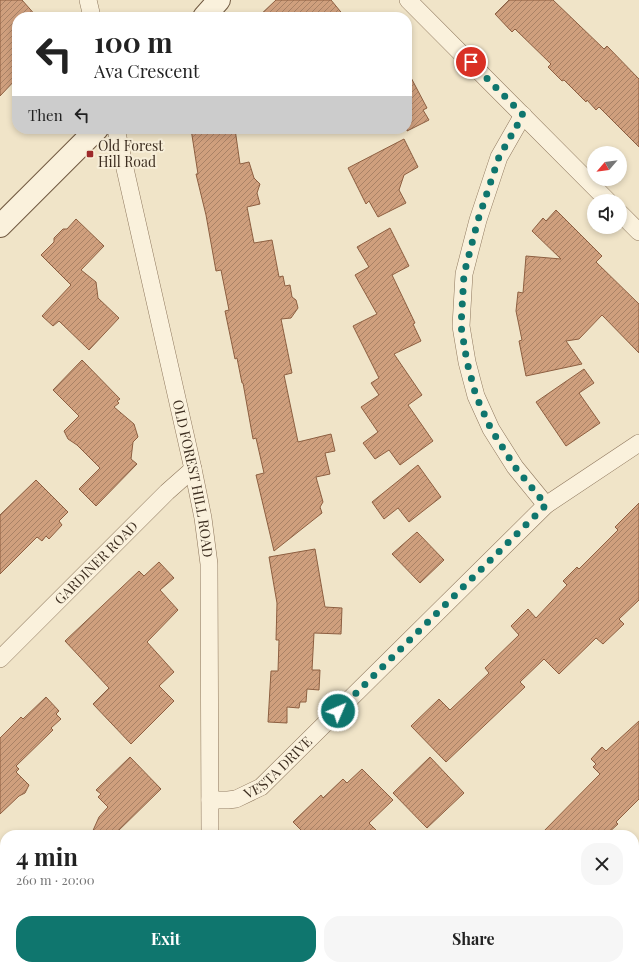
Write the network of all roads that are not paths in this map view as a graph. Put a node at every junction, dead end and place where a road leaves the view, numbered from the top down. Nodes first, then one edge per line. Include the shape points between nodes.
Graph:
1 (88, 0) edge
2 (220, 0) edge
3 (408, 0) edge
4 (91, 12) edge
5 (209, 12) edge
6 (523, 115) junction
7 (92, 134) edge
8 (117, 134) edge
9 (601, 194) edge
10 (627, 220) edge
11 (0, 226) edge
12 (639, 232) edge
13 (638, 446) edge
14 (193, 469) junction
15 (546, 505) junction
16 (0, 659) edge
17 (210, 800) junction
18 (210, 830) edge

1 - 4 street
2 - 5 street
3 - 6 street
6 - 9 street
6 - 15 street via 499,157 478,220 464,274 461,326 476,396 491,429 515,467
7 - 11 street
8 - 14 street, OLD FOREST HILL ROAD
10 - 12 street
13 - 15 street, VESTA DRIVE
14 - 16 street, GARDINER ROAD
14 - 17 street, OLD FOREST HILL ROAD via 210,564
15 - 17 street, VESTA DRIVE via 262,787 236,798
17 - 18 street, OLD FOREST HILL ROAD

